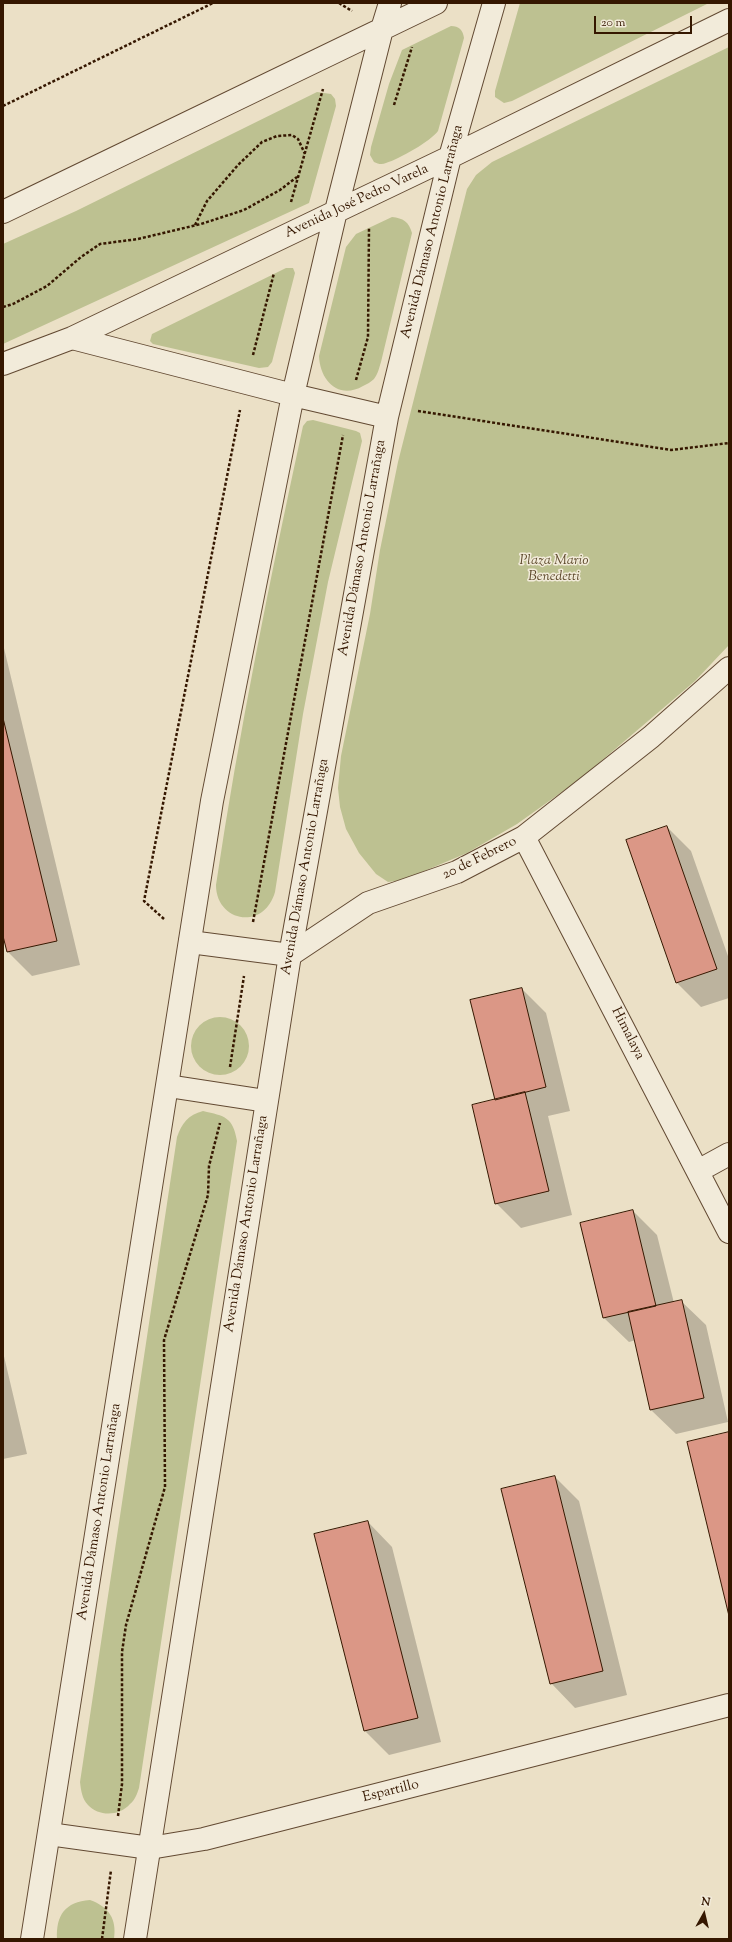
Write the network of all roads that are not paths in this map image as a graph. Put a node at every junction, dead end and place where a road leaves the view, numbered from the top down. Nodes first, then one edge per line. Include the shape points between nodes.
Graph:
1 (390, 3) edge
2 (436, 3) edge
3 (494, 3) edge
4 (729, 20) edge
5 (382, 29) junction
6 (450, 158) junction
7 (336, 211) junction
8 (3, 212) edge
9 (72, 338) junction
10 (3, 364) edge
11 (293, 395) junction
12 (388, 412) junction
13 (729, 668) edge
14 (524, 837) junction
15 (190, 942) junction
16 (290, 955) junction
17 (168, 1086) junction
18 (266, 1101) junction
19 (729, 1154) edge
20 (698, 1171) junction
21 (729, 1232) edge
22 (729, 1705) edge
23 (49, 1834) junction
24 (150, 1848) junction
25 (32, 1939) edge
26 (135, 1939) edge

1 - 5 street, Avenida Dámaso Antonio Larrañaga
2 - 5 street
3 - 6 street, Avenida Dámaso Antonio Larrañaga
4 - 6 street, Avenida José Pedro Varela
5 - 7 street, Avenida Dámaso Antonio Larrañaga
5 - 8 street
6 - 7 street, Avenida José Pedro Varela
6 - 12 street, Avenida Dámaso Antonio Larrañaga
7 - 9 street, Avenida José Pedro Varela
7 - 11 street, Avenida Dámaso Antonio Larrañaga
9 - 10 street, Avenida José Pedro Varela
9 - 11 street
11 - 12 street
11 - 15 street, Avenida Dámaso Antonio Larrañaga via 212,801
12 - 16 street, Avenida Dámaso Antonio Larrañaga
13 - 14 street, 20 de Febrero via 651,738
14 - 16 street, 20 de Febrero via 457,872 368,903
14 - 20 street, Himalaya
15 - 16 street
15 - 17 street, Avenida Dámaso Antonio Larrañaga
16 - 18 street, Avenida Dámaso Antonio Larrañaga
17 - 18 street, Avenida Dámaso Antonio Larrañaga
17 - 23 street, Avenida Dámaso Antonio Larrañaga
18 - 24 street, Avenida Dámaso Antonio Larrañaga
19 - 20 street
20 - 21 street, Himalaya
22 - 24 street, Espartillo via 204,1839
23 - 24 street, Espartillo
23 - 25 street, Avenida Dámaso Antonio Larrañaga
24 - 26 street, Avenida Dámaso Antonio Larrañaga

